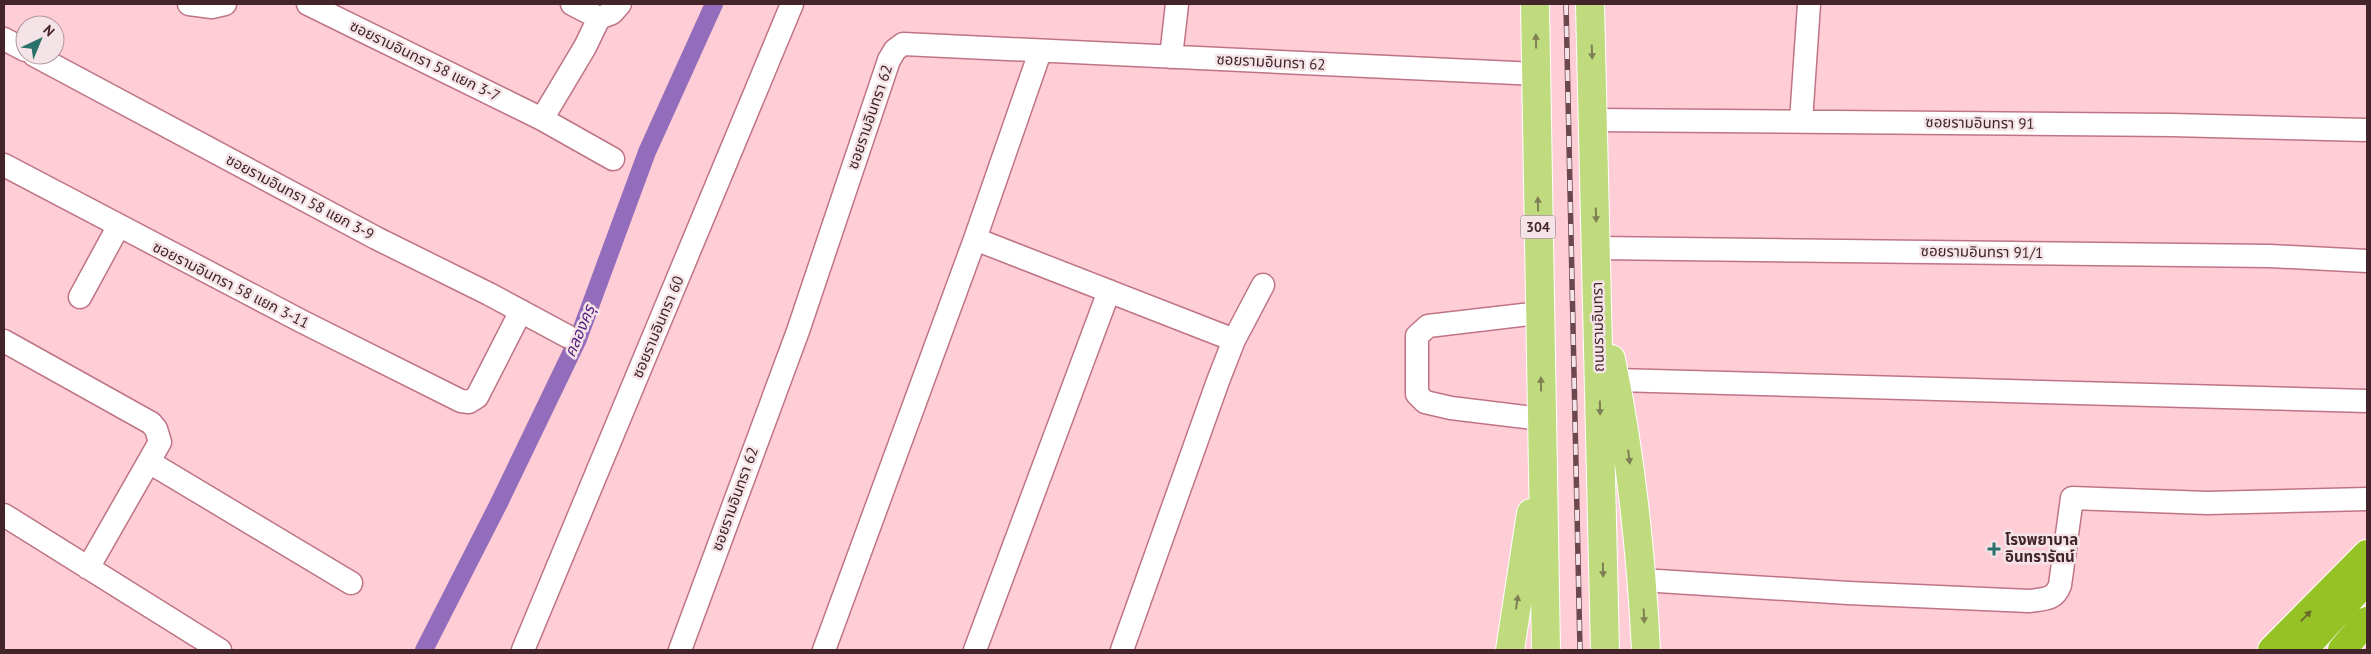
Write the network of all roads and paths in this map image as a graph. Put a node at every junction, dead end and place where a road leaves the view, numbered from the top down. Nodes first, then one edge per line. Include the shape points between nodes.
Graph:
1 (189, 4) edge
2 (225, 4) edge
3 (308, 4) edge
4 (572, 4) edge
5 (620, 4) edge
6 (792, 4) edge
7 (1177, 4) edge
8 (1535, 4) edge
9 (1590, 4) edge
10 (1809, 4) edge
11 (599, 18) junction
12 (1040, 52) junction
13 (1171, 57) junction
14 (53, 65) edge
15 (1536, 74) junction
16 (542, 119) junction
17 (1594, 120) junction
18 (1801, 122) junction
19 (2367, 130) edge
20 (613, 159) dead end
21 (4, 165) edge
22 (118, 227) junction
23 (975, 238) junction
24 (1597, 248) junction
25 (2367, 261) edge
26 (1263, 284) dead end
27 (1597, 289) junction
28 (1108, 291) junction
29 (80, 297) dead end
30 (521, 311) junction
31 (1539, 313) junction
32 (567, 336) dead end
33 (1234, 340) junction
34 (4, 341) edge
35 (1616, 380) junction
36 (2367, 401) edge
37 (1541, 419) junction
38 (1542, 450) junction
39 (149, 462) junction
40 (2367, 499) edge
41 (4, 515) edge
42 (2367, 554) edge
43 (88, 568) junction
44 (1642, 580) junction
45 (2367, 580) edge
46 (351, 584) dead end
47 (2367, 621) edge
48 (220, 650) edge
49 (523, 650) edge
50 (680, 650) edge
51 (824, 650) edge
52 (975, 650) edge
53 (1122, 650) edge
54 (1510, 650) edge
55 (1546, 650) edge
56 (1605, 650) edge
57 (1646, 650) edge
58 (2272, 650) edge
59 (2303, 650) edge
60 (2342, 650) edge

1 - 2 street via 212,7
3 - 16 street, ซอยรามอินทรา 58 แยก 3-7
4 - 11 street
5 - 11 street via 612,13
6 - 49 street, ซอยรามอินทรา 60
7 - 13 street
15 -> 8 main road, 304
9 -> 17 main road, ถนนรามอินทรา
10 - 18 street
11 - 16 street
12 - 13 street, ซอยรามอินทรา 62
12 - 23 street
12 - 50 street, ซอยรามอินทรา 62 via 903,44 892,55 798,331
13 - 15 street, ซอยรามอินทรา 62
14 - 30 street, ซอยรามอินทรา 58 แยก 3-9
31 -> 15 main road, 304
16 - 20 street, ซอยรามอินทรา 58 แยก 3-7
17 - 18 street, ซอยรามอินทรา 91
17 -> 24 main road, ถนนรามอินทรา
18 - 19 street, ซอยรามอินทรา 91
21 - 22 street, ซอยรามอินทรา 58 แยก 3-11
22 - 29 street
22 - 30 street, ซอยรามอินทรา 58 แยก 3-11 via 461,401 469,402 478,397
23 - 28 street
23 - 51 street
24 - 25 street, ซอยรามอินทรา 91/1 via 2270,256
24 - 27 main road, ถนนรามอินทรา
26 - 33 street
27 - 35 main road
27 -> 56 main road, ถนนรามอินทรา
28 - 33 street
28 - 52 street
30 - 32 street, ซอยรามอินทรา 58 แยก 3-9
37 -> 31 main road, 304
31 - 37 street via 1428,326 1417,336 1417,394 1425,402 1452,408
33 - 53 street
34 - 39 street via 150,423 156,429 160,442
35 - 36 street
35 -> 44 main road via 1628,448
37 - 38 main road, 304
54 -> 38 main road
38 - 55 main road, 304
39 - 43 street
39 - 46 street
40 - 44 street via 2207,503 2072,498 2060,585 2050,599 2029,601 1848,593
41 - 43 street
58 -> 42 highway
43 - 48 street
44 -> 57 main road
45 - 59 highway
47 - 60 highway

